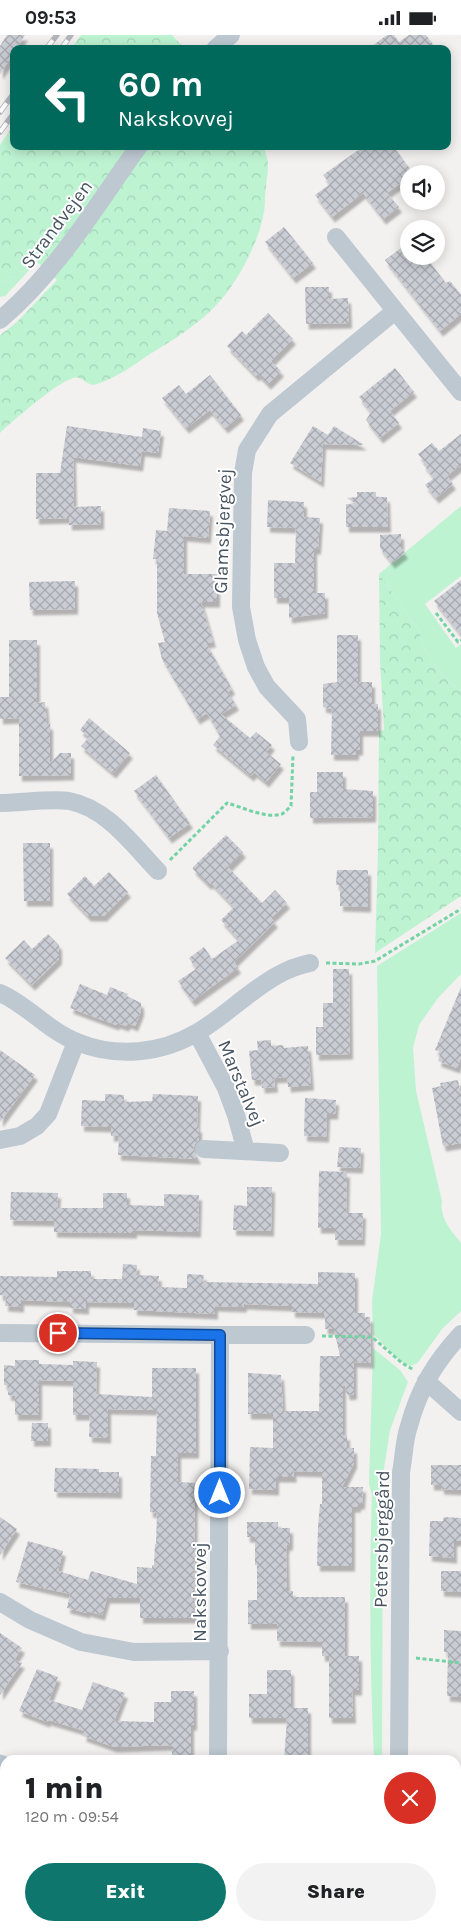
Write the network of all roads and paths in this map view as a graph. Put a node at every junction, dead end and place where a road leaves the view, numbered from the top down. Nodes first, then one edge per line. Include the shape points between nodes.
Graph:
1 (231, 35) edge
2 (220, 45) edge
3 (136, 150) edge
4 (336, 237) dead end
5 (395, 311) junction
6 (0, 320) edge
7 (461, 392) edge
8 (436, 613) dead end
9 (461, 640) edge
10 (299, 742) joint
11 (0, 803) edge
12 (158, 871) joint
13 (461, 909) edge
14 (310, 963) joint
15 (0, 993) edge
16 (198, 1033) junction
17 (76, 1042) junction
18 (0, 1141) edge
19 (204, 1149) dead end
20 (246, 1151) junction
21 (280, 1153) dead end
22 (0, 1333) edge
23 (461, 1334) edge
24 (220, 1335) junction
25 (306, 1335) joint
26 (426, 1381) junction
27 (461, 1412) edge
28 (0, 1601) edge
29 (220, 1651) junction
30 (401, 1656) junction
31 (461, 1663) edge
32 (218, 1755) edge
33 (399, 1755) edge

1 - 2 street
3 - 6 street, Strandvejen via 82,230 41,281
4 - 5 street
5 - 7 street
5 - 10 street, Glamsbjergvej via 270,414 247,450 243,473 241,607 256,667 267,687 297,719
8 - 9 path via 458,642
10 - 12 path via 293,755 291,806 285,812 266,814 227,803
11 - 12 street via 67,801 86,805 105,817
13 - 14 path via 374,961 359,964
14 - 16 street, Marstalvej via 274,977
15 - 17 street, Marstalvej via 45,1025
16 - 17 street, Marstalvej via 169,1046 140,1052 108,1052
16 - 20 street, Marstalvej via 226,1088
17 - 18 street via 48,1114 37,1126 20,1136
19 - 20 street, Marstalvej
20 - 21 street, Marstalvej
22 - 24 street
23 - 26 street, Petersbjerggård via 445,1351
24 - 25 street
24 - 29 street, Nakskovvej
25 - 26 path via 372,1337
26 - 27 street
26 - 30 street, Petersbjerggård via 408,1427 401,1472
28 - 29 street via 30,1620 81,1642 134,1652
29 - 32 street, Nakskovvej
30 - 31 path
30 - 33 street, Petersbjerggård

